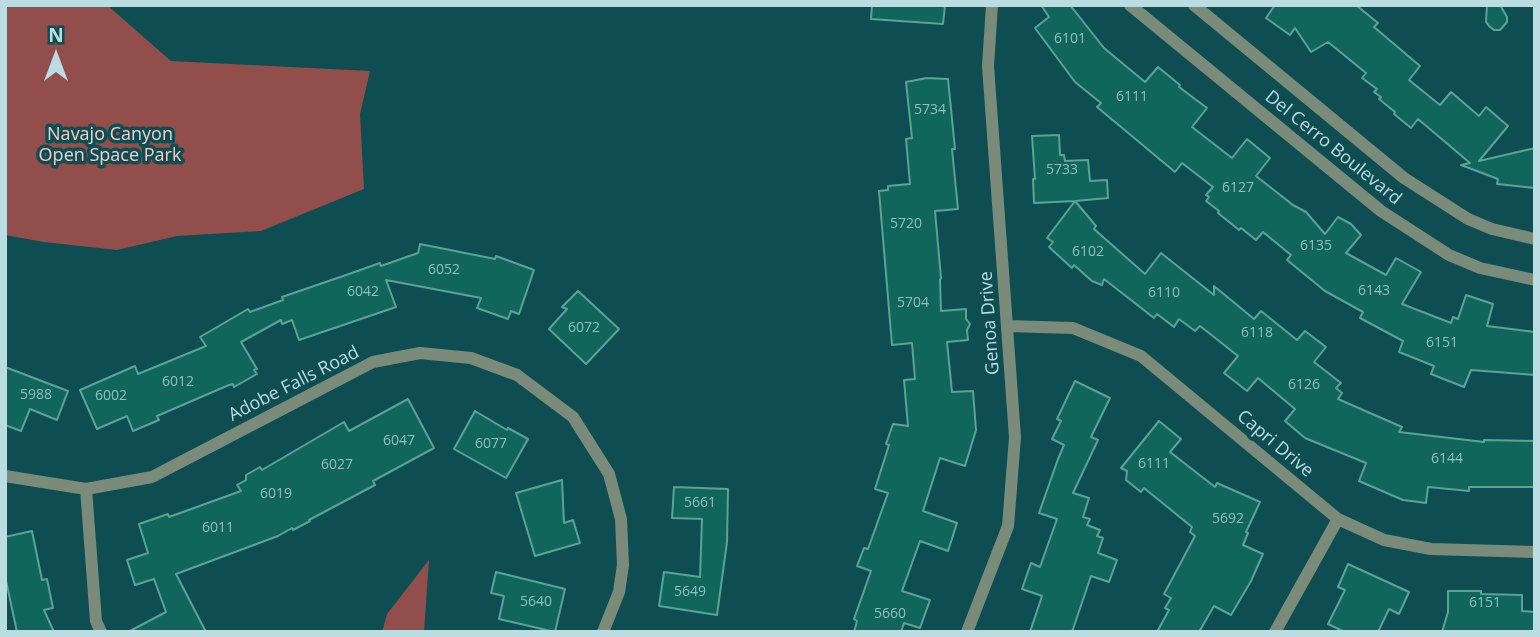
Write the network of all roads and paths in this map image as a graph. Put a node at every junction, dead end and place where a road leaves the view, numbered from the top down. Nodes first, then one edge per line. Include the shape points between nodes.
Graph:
1 (992, 5) edge
2 (1130, 5) edge
3 (1194, 5) edge
4 (1535, 239) edge
5 (1535, 280) edge
6 (1008, 326) junction
7 (5, 476) edge
8 (86, 489) junction
9 (1338, 519) junction
10 (1535, 552) edge
11 (101, 632) edge
12 (603, 632) edge
13 (967, 632) edge
14 (1275, 632) edge

1 - 6 street, Genoa Drive via 988,66
2 - 5 street, Del Cerro Boulevard via 1381,211 1449,255 1480,268
3 - 4 street, Del Cerro Boulevard via 1404,178 1468,219
6 - 9 street, Capri Drive via 1073,328 1141,356
6 - 13 street, Genoa Drive via 1015,437 1008,526
7 - 8 street, Adobe Falls Road
8 - 11 street via 96,621
8 - 12 street, Adobe Falls Road via 152,477 373,362 420,353 471,358 517,375 572,417 609,474 621,519 624,565 619,593
9 - 10 street, Capri Drive via 1384,540 1431,549
9 - 14 street

